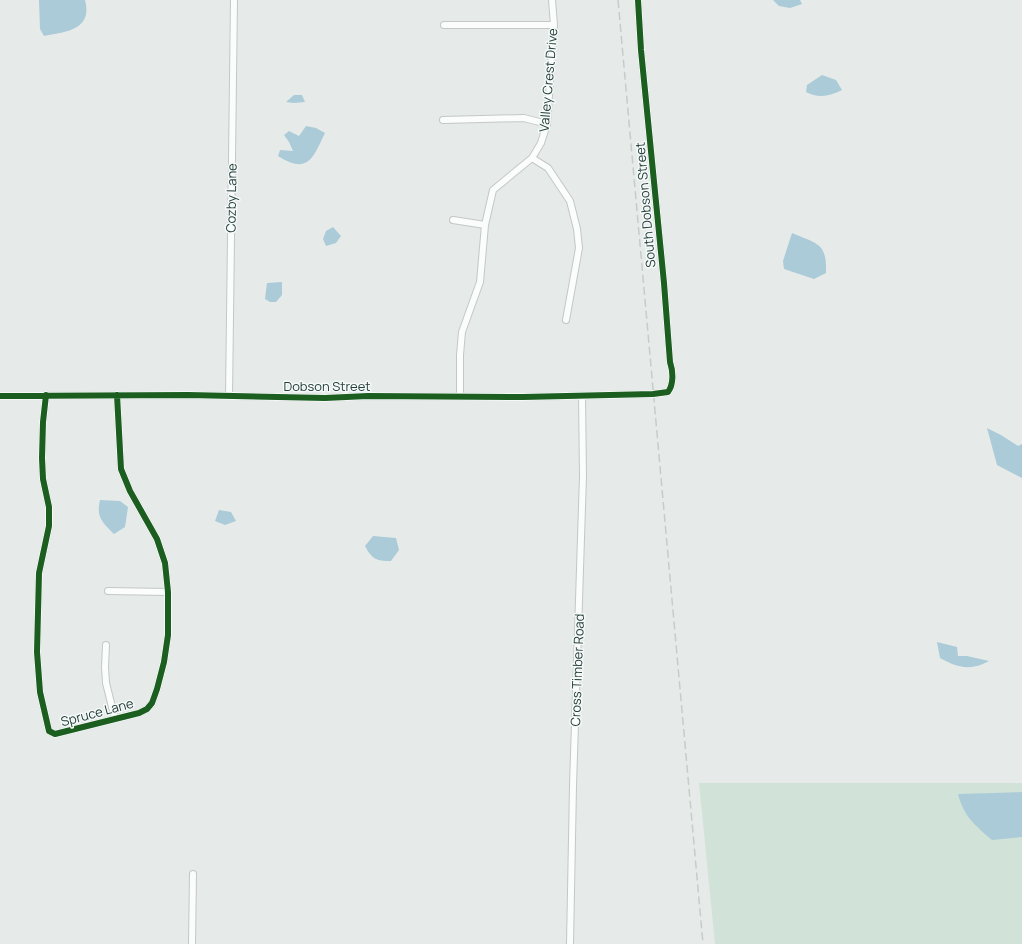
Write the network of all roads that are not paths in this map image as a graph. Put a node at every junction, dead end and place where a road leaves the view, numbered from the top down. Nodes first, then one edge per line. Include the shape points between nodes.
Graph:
1 (234, 0) edge
2 (552, 0) edge
3 (638, 0) edge
4 (554, 25) junction
5 (444, 26) dead end
6 (444, 120) dead end
7 (547, 124) junction
8 (532, 158) junction
9 (453, 220) dead end
10 (485, 225) junction
11 (566, 320) dead end
12 (653, 394) joint
13 (46, 395) junction
14 (117, 395) junction
15 (0, 396) edge
16 (229, 396) junction
17 (582, 396) junction
18 (460, 397) junction
19 (108, 591) dead end
20 (168, 592) junction
21 (106, 644) dead end
22 (115, 719) junction
23 (193, 874) dead end
24 (192, 944) edge
25 (570, 944) edge

1 - 16 street, Cozby Lane
2 - 4 street, Valley Crest Drive
3 - 12 street, South Dobson Street via 672,380 668,392
4 - 5 street
4 - 7 street, Valley Crest Drive
6 - 7 street via 524,118
7 - 8 street, Valley Crest Drive via 541,143
8 - 10 street, Valley Crest Drive via 493,190
8 - 11 street via 548,168 570,201 577,229 579,248
9 - 10 street
10 - 18 street, Valley Crest Drive via 480,282 462,332
12 - 17 street, Dobson Street
13 - 14 street, Dobson Street
13 - 15 street, Dobson Street
13 - 22 street, Spruce Lane via 42,458 49,526 39,573 37,652 40,692 49,731 52,734
14 - 16 street, Dobson Street
14 - 20 street via 122,468 130,492 157,540 165,563
16 - 18 street, Dobson Street
17 - 18 street, Dobson Street
17 - 25 street, Cross Timber Road via 583,476
19 - 20 street
20 - 22 street, Spruce Lane via 168,635 164,662 152,703 139,713
21 - 22 street via 106,683
23 - 24 street

